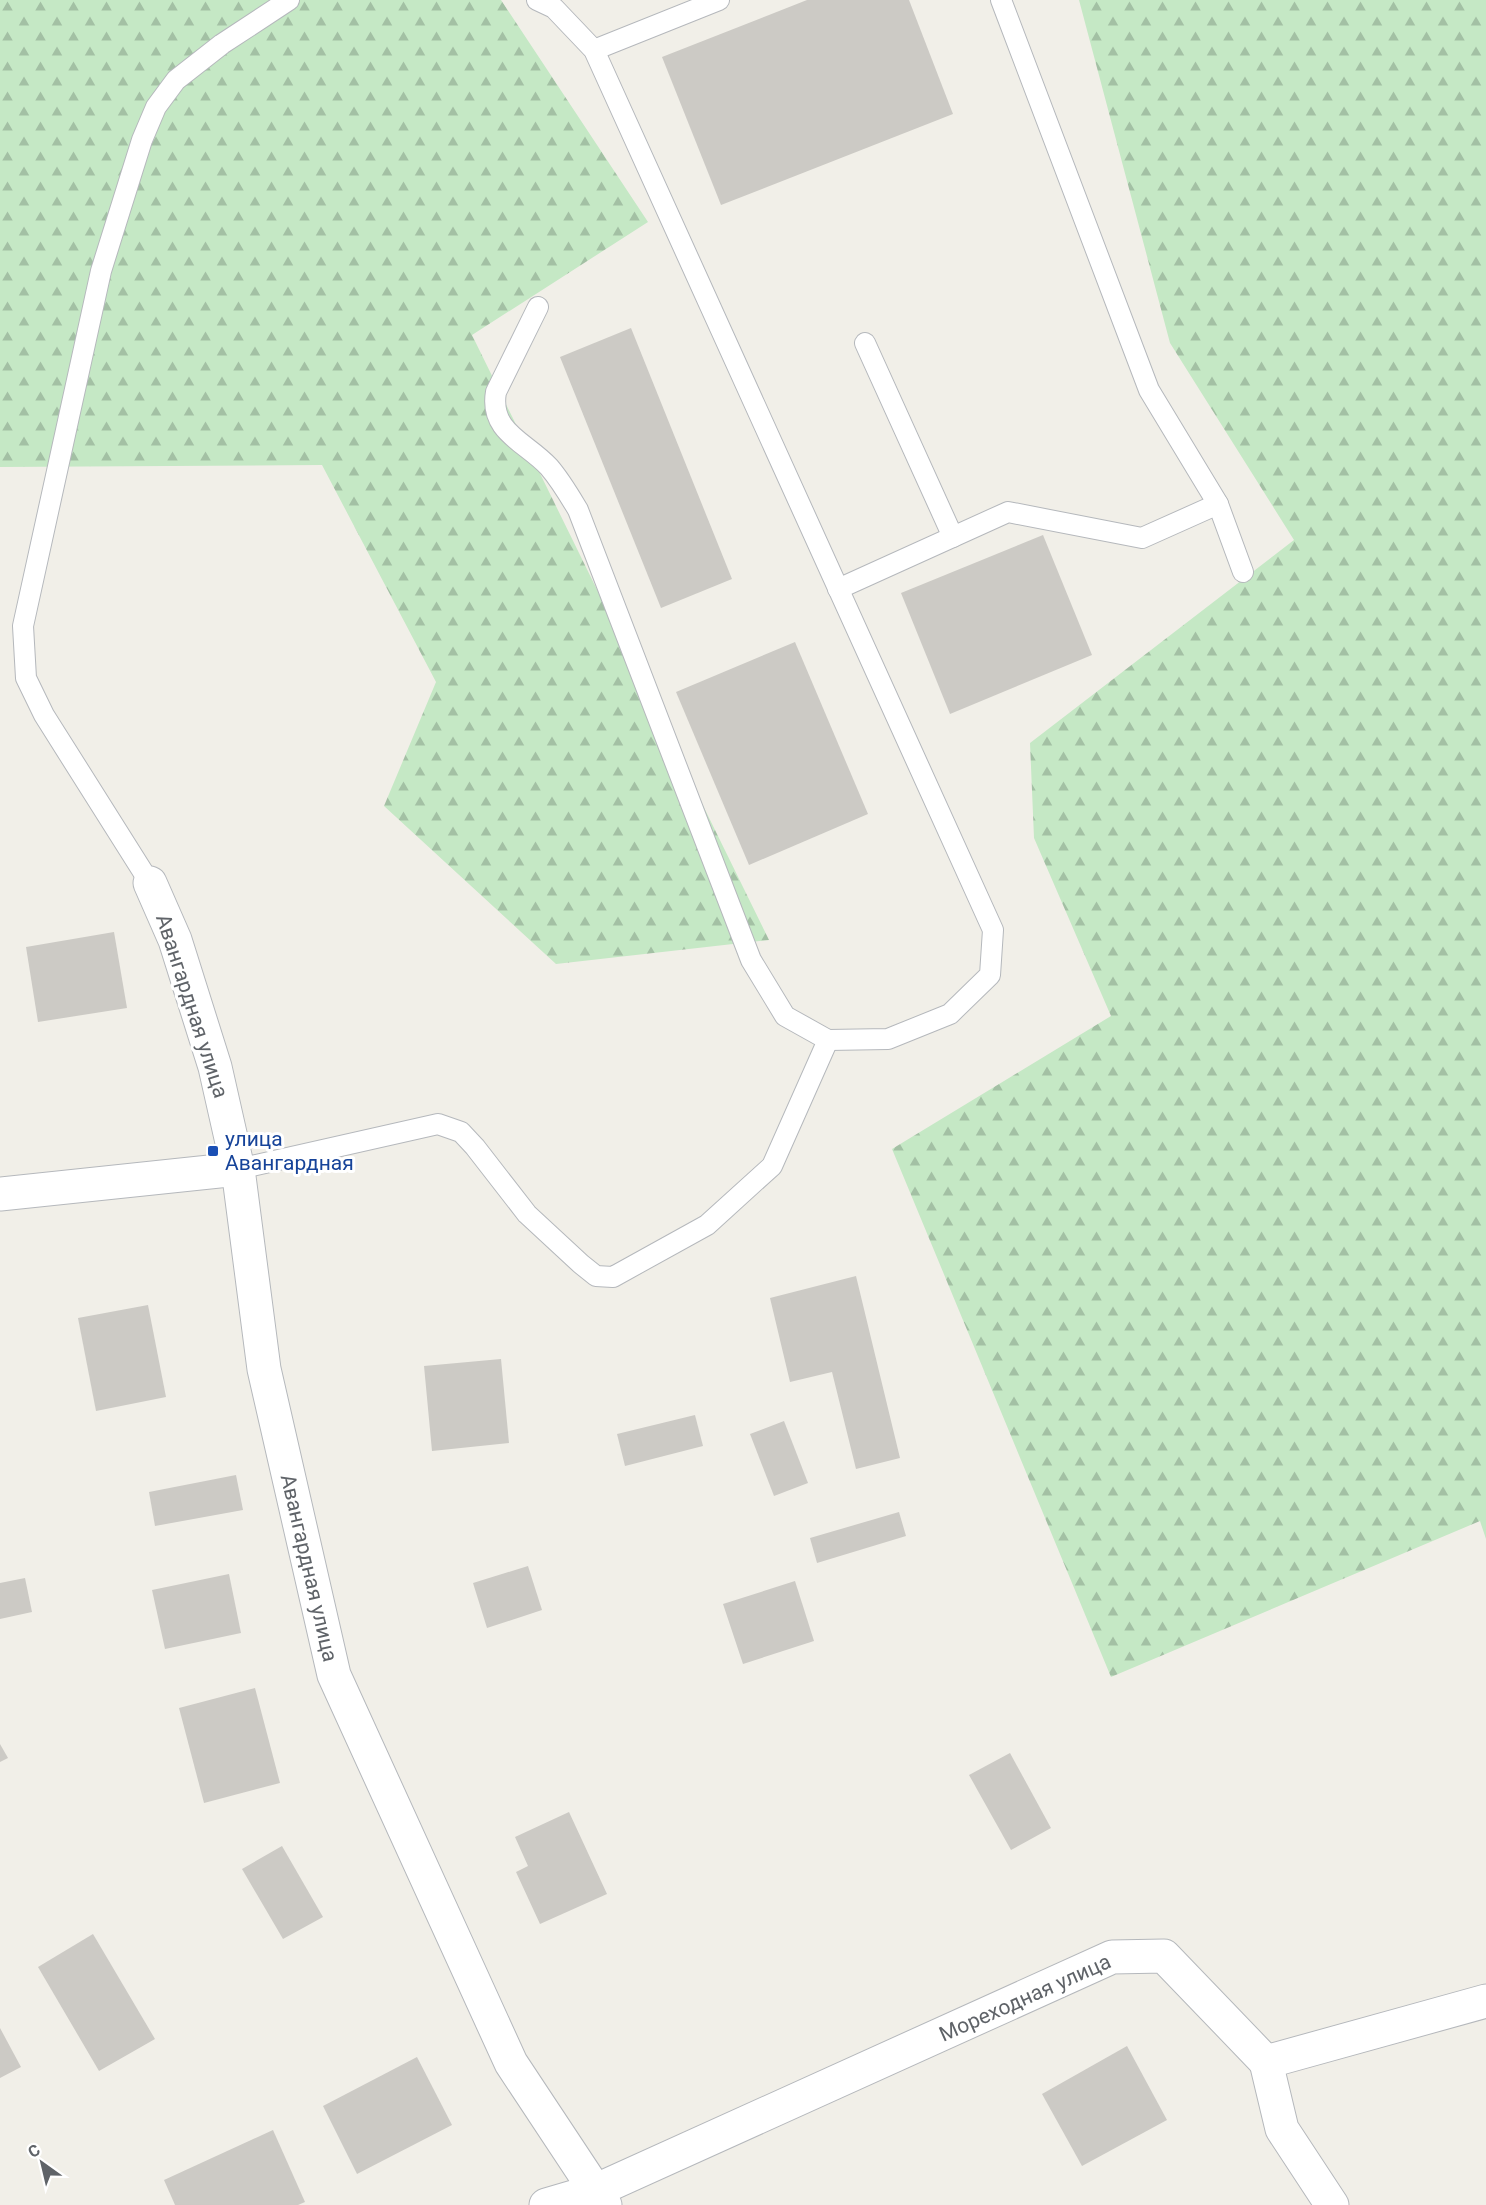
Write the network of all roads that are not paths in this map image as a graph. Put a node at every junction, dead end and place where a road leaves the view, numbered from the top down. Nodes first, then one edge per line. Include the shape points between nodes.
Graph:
1 (289, 0) edge
2 (537, 0) edge
3 (719, 0) edge
4 (1001, 0) edge
5 (594, 50) junction
6 (538, 307) dead end
7 (865, 343) dead end
8 (1218, 504) junction
9 (953, 537) junction
10 (1243, 572) dead end
11 (838, 589) junction
12 (150, 883) joint
13 (828, 1040) junction
14 (238, 1169) junction
15 (0, 1194) edge
16 (1486, 2001) edge
17 (1266, 2062) junction
18 (601, 2197) edge
19 (546, 2205) edge
20 (1332, 2205) edge

1 - 12 lane via 176,80 156,107 141,140 101,271 22,626 27,678 44,715
2 - 5 lane via 554,8
3 - 5 lane
4 - 8 lane via 1149,390
5 - 11 lane
6 - 13 lane via 496,392 497,419 547,465 578,510 751,960 785,1016
7 - 9 lane
8 - 9 lane via 1142,538 1008,512
8 - 10 lane
9 - 11 lane
11 - 13 lane via 993,930 990,975 950,1014 888,1040
12 - 14 street, Авангардная улица via 175,940 215,1067
13 - 14 lane via 772,1166 707,1225 613,1276 596,1276 581,1264 527,1214 461,1132 438,1124
14 - 15 street
14 - 18 street, Авангардная улица via 264,1369 334,1676 511,2063
16 - 17 street
17 - 18 street, Мореходная улица via 1164,1956 1112,1957
17 - 20 street via 1282,2130
18 - 19 street, Мореходная улица

